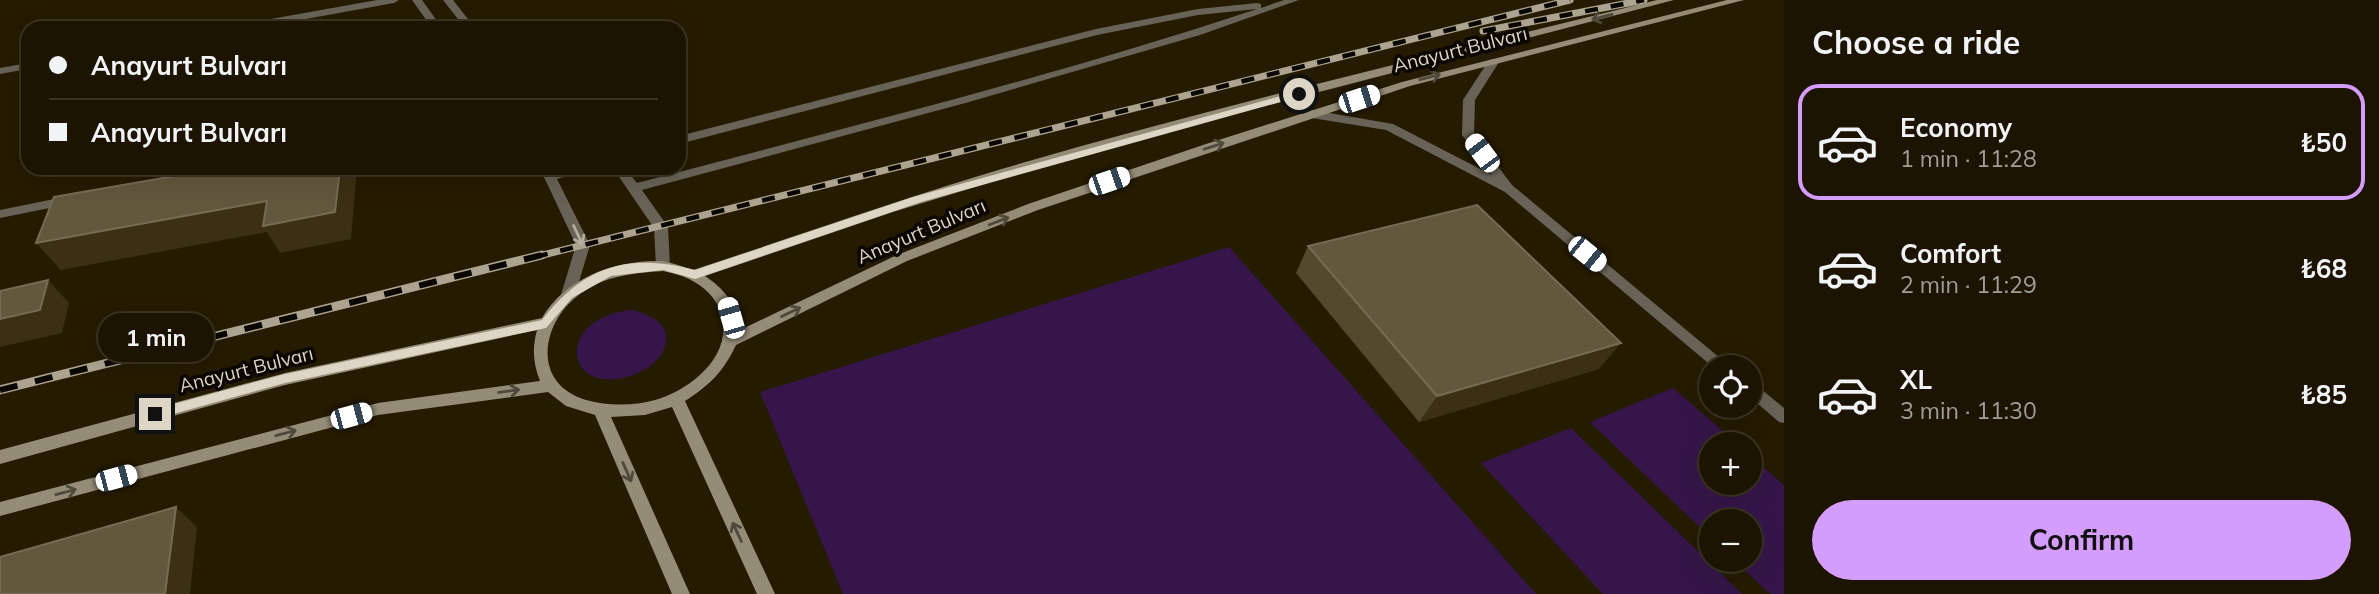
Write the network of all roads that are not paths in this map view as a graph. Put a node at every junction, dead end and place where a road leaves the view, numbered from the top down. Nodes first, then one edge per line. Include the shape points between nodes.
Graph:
1 (394, 0) edge
2 (417, 0) edge
3 (448, 0) edge
4 (1668, 0) edge
5 (1740, 0) edge
6 (1288, 1) edge
7 (277, 21) edge
8 (432, 21) edge
9 (464, 21) edge
10 (1493, 62) junction
11 (21, 66) edge
12 (0, 71) edge
13 (1312, 114) junction
14 (686, 138) edge
15 (686, 174) edge
16 (548, 175) edge
17 (624, 175) edge
18 (684, 175) edge
19 (635, 188) junction
20 (1509, 189) junction
21 (85, 197) edge
22 (0, 214) edge
23 (663, 266) junction
24 (695, 275) junction
25 (568, 295) junction
26 (546, 323) junction
27 (729, 342) junction
28 (1709, 355) edge
29 (553, 386) junction
30 (1762, 398) edge
31 (676, 399) junction
32 (600, 409) junction
33 (1784, 417) edge
34 (0, 457) edge
35 (0, 509) edge
36 (681, 594) edge
37 (765, 594) edge

1 - 7 street
2 - 8 street
3 - 9 street
4 -> 24 main road, Anayurt Bulvarı via 1046,162
5 - 10 main road, Anayurt Bulvarı
6 - 14 street via 1096,32
6 - 15 street via 1196,33 965,100
13 -> 10 main road, Anayurt Bulvarı via 1406,83
10 - 20 street via 1469,100 1468,135
11 - 12 street
13 - 20 street via 1389,127
27 -> 13 main road, Anayurt Bulvarı via 902,258 1034,207
16 -> 25 street via 583,245
17 - 19 street
18 - 19 street
19 - 23 street via 661,227
20 - 28 street
21 - 22 street
23 - 24 main road
23 - 25 main road via 608,273
24 - 27 main road via 709,282 727,304
25 - 26 main road
26 - 29 main road via 538,358
26 - 34 main road, Anayurt Bulvarı via 285,379
27 - 31 main road via 702,383
29 - 32 main road via 562,396
35 -> 29 main road via 378,409
30 - 33 street
31 - 32 main road via 647,409
37 -> 31 main road
32 -> 36 main road

